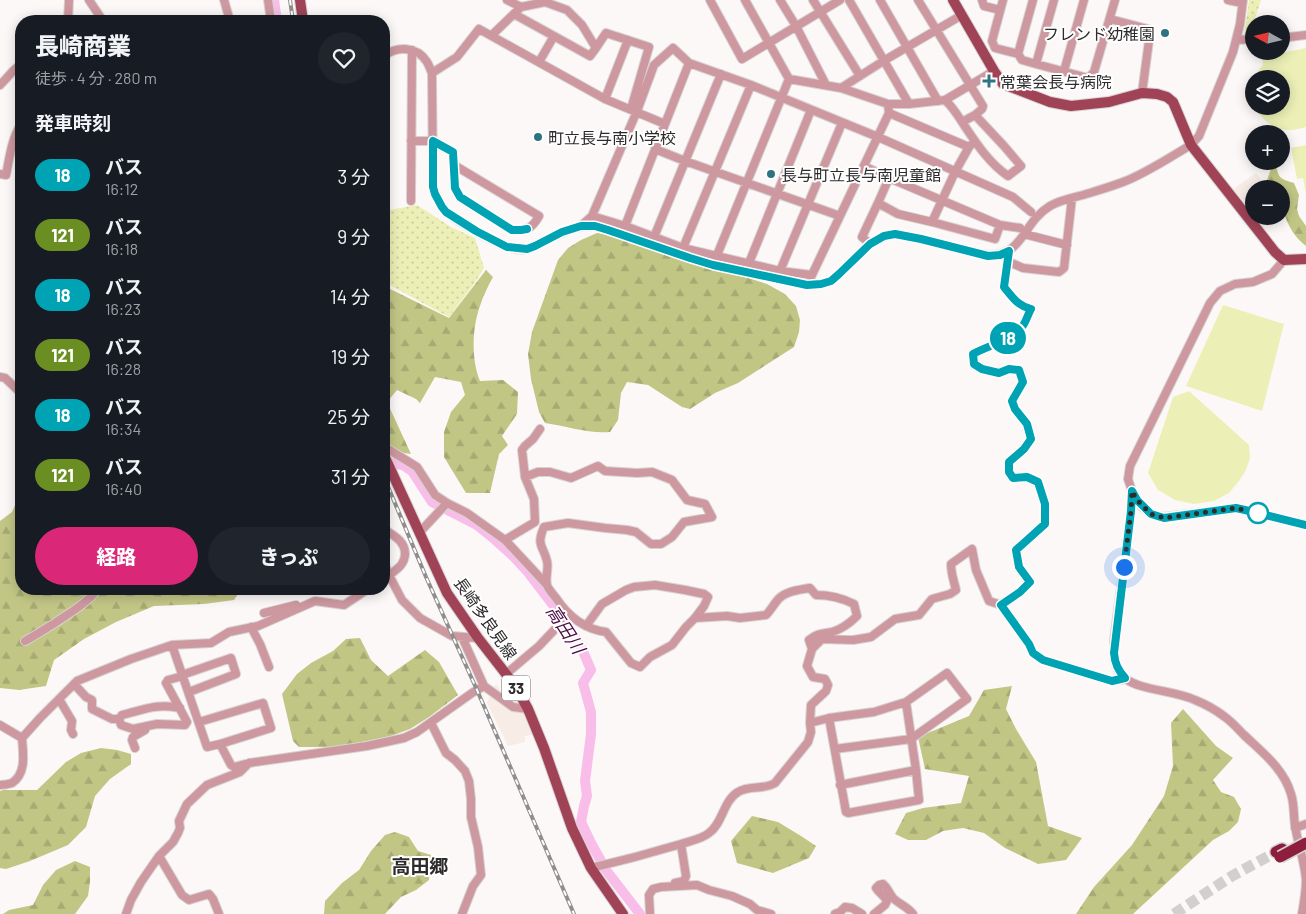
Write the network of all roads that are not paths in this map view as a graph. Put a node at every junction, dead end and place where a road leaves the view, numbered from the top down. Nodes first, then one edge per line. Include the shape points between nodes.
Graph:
1 (69, 0) edge
2 (89, 0) edge
3 (224, 0) edge
4 (268, 0) edge
5 (300, 0) edge
6 (507, 0) edge
7 (710, 0) edge
8 (745, 0) edge
9 (780, 0) edge
10 (814, 0) edge
11 (840, 0) edge
12 (848, 0) edge
13 (880, 0) edge
14 (918, 0) edge
15 (953, 0) edge
16 (982, 0) edge
17 (1003, 0) edge
18 (1033, 0) edge
19 (1054, 0) edge
20 (1084, 0) edge
21 (1115, 0) edge
22 (1228, 0) edge
23 (1243, 2) edge
24 (521, 7) junction
25 (1000, 10) junction
26 (820, 12) junction
27 (514, 14) junction
28 (68, 15) edge
29 (99, 15) edge
30 (228, 15) edge
31 (270, 15) edge
32 (302, 15) edge
33 (962, 15) junction
34 (1110, 19) junction
35 (796, 26) junction
36 (936, 31) junction
37 (492, 35) junction
38 (1306, 35) edge
39 (554, 36) junction
40 (1290, 37) edge
41 (628, 40) junction
42 (1237, 40) junction
43 (1245, 40) edge
44 (769, 42) junction
45 (596, 48) junction
46 (907, 48) junction
47 (412, 50) junction
48 (390, 52) edge
49 (1018, 54) junction
50 (884, 60) junction
51 (539, 62) junction
52 (689, 63) junction
53 (1036, 64) junction
54 (14, 70) edge
55 (994, 71) junction
56 (1064, 71) junction
57 (432, 73) junction
58 (721, 74) junction
59 (860, 76) junction
60 (789, 79) junction
61 (0, 85) edge
62 (751, 85) junction
63 (826, 85) junction
64 (969, 85) junction
65 (841, 88) junction
66 (1142, 92) junction
67 (781, 98) junction
68 (605, 99) junction
69 (941, 100) junction
70 (888, 104) junction
71 (909, 104) junction
72 (634, 110) junction
73 (811, 110) junction
74 (889, 113) junction
75 (975, 115) junction
76 (962, 122) junction
77 (842, 123) junction
78 (665, 124) junction
79 (878, 137) junction
80 (15, 139) edge
81 (411, 141) junction
82 (433, 141) junction
83 (972, 144) junction
84 (1191, 145) junction
85 (655, 149) junction
86 (684, 161) junction
87 (454, 165) junction
88 (864, 166) junction
89 (715, 172) junction
90 (955, 172) junction
91 (0, 174) edge
92 (889, 178) junction
93 (747, 183) junction
94 (777, 194) junction
95 (1072, 198) junction
96 (411, 201) dead end
97 (942, 201) junction
98 (878, 203) junction
99 (808, 204) junction
100 (1031, 212) dead end
101 (592, 216) junction
102 (840, 216) junction
103 (932, 222) junction
104 (1000, 225) junction
105 (581, 226) junction
106 (625, 226) junction
107 (1022, 231) junction
108 (654, 236) junction
109 (870, 244) junction
110 (1067, 244) junction
111 (683, 248) junction
112 (1009, 251) junction
113 (717, 255) junction
114 (1306, 259) edge
115 (1284, 260) junction
116 (1007, 261) junction
117 (749, 263) junction
118 (713, 265) junction
119 (780, 271) junction
120 (812, 275) junction
121 (807, 285) junction
122 (0, 377) edge
123 (15, 387) edge
124 (540, 429) dead end
125 (390, 450) edge
126 (390, 469) edge
127 (525, 477) junction
128 (1132, 491) junction
129 (447, 503) junction
130 (1306, 525) edge
131 (419, 533) junction
132 (390, 534) edge
133 (505, 540) junction
134 (390, 574) edge
135 (390, 583) edge
136 (547, 585) junction
137 (93, 595) edge
138 (359, 595) edge
139 (1001, 605) junction
140 (300, 608) junction
141 (264, 613) dead end
142 (570, 618) junction
143 (695, 618) junction
144 (586, 626) junction
145 (251, 628) junction
146 (462, 637) junction
147 (478, 638) junction
148 (25, 641) dead end
149 (172, 645) junction
150 (812, 649) junction
151 (269, 667) dead end
152 (506, 674) junction
153 (183, 675) junction
154 (1125, 678) junction
155 (74, 684) junction
156 (484, 686) junction
157 (188, 692) junction
158 (59, 699) junction
159 (906, 702) junction
160 (180, 708) junction
161 (528, 710) junction
162 (829, 718) junction
163 (119, 719) junction
164 (199, 722) junction
165 (431, 723) junction
166 (810, 723) junction
167 (160, 724) junction
168 (0, 725) edge
169 (73, 734) dead end
170 (22, 738) junction
171 (912, 738) junction
172 (220, 744) junction
173 (135, 748) dead end
174 (835, 749) junction
175 (248, 763) junction
176 (916, 770) junction
177 (840, 784) junction
178 (0, 786) edge
179 (1306, 824) edge
180 (1295, 828) junction
181 (1306, 838) edge
182 (1306, 843) edge
183 (681, 844) junction
184 (159, 856) junction
185 (594, 867) junction
186 (661, 887) junction
187 (1305, 903) edge
188 (126, 914) edge
189 (219, 914) edge
190 (462, 914) edge
191 (623, 914) edge
192 (650, 914) edge
193 (771, 914) edge
194 (835, 914) edge
195 (862, 914) edge
196 (874, 914) edge
197 (913, 914) edge
198 (1302, 914) edge

1 - 28 street
2 - 29 street
3 - 30 street
4 - 31 street
5 - 32 main road
6 - 24 street
7 - 44 street via 742,59
8 - 44 street
9 - 35 street
10 - 26 street
11 - 26 street
12 - 50 street
13 - 46 street
14 - 36 street
15 - 33 main road
16 - 25 street via 984,6
17 - 25 street
18 - 49 street
19 - 53 street
20 - 56 street
21 - 34 street
22 - 23 street
23 - 42 street
24 - 27 street
24 - 45 street via 545,2 566,10 582,25
25 - 49 street via 992,41 995,48
26 - 35 street
26 - 59 street
27 - 37 street
27 - 39 street
33 - 36 street
33 - 55 main road
34 - 56 street via 1094,72 1088,78
34 - 66 street via 1148,29 1150,33
35 - 44 street
35 - 63 street
36 - 46 street
36 - 64 street
37 - 51 street
37 - 57 street via 479,29 457,58
38 - 40 street
39 - 45 street via 590,56
39 - 51 street
41 - 45 street via 606,33
41 - 68 street
41 - 72 street via 649,47
42 - 43 street
42 - 84 street via 1206,121
44 - 60 street
46 - 50 street
46 - 69 street
47 - 48 street via 400,48
47 - 57 street via 426,61
47 - 81 street
49 - 53 street via 1022,60
50 - 59 street
50 - 71 street
51 - 68 street
52 - 58 street
52 - 72 street via 673,48 654,66
52 - 78 street
53 - 56 street
54 - 61 street
55 - 64 street
55 - 66 main road via 1002,84 1050,102 1071,106 1109,102
57 - 82 street
58 - 62 street
58 - 86 street
59 - 65 street
60 - 63 street
60 - 67 street
62 - 67 street
62 - 89 street
63 - 65 street
64 - 69 street
64 - 75 street via 983,106
65 - 70 street
66 - 84 main road via 1167,97 1173,102
67 - 73 street
67 - 93 street
68 - 72 street
69 - 71 street
69 - 76 street via 951,105
70 - 71 street
70 - 74 street
72 - 78 street
72 - 101 street
73 - 77 street
73 - 94 street
74 - 79 street
74 - 83 street
75 - 76 street
75 - 83 street via 1021,166 1008,176
76 - 83 street
77 - 79 street
77 - 99 street
78 - 85 street
79 - 88 street
79 - 90 street
80 - 91 street via 6,175
81 - 82 street
81 - 96 street
82 - 87 street via 453,152
82 - 105 street via 435,194 446,212 476,231 507,247 527,249
83 - 90 street
84 - 95 street via 1126,181
84 - 115 main road
85 - 86 street
85 - 106 street
86 - 89 street
86 - 108 street
87 - 87 street via 455,188 460,197 512,230 527,229 534,224 539,216
88 - 92 street
88 - 102 street
89 - 93 street
89 - 111 street
90 - 97 street
90 - 100 street via 1013,198
92 - 97 street
92 - 98 street
93 - 94 street
93 - 113 street
94 - 99 street
94 - 117 street
95 - 107 street via 1050,205
95 - 110 street
97 - 103 street
97 - 104 street
98 - 103 street via 898,214
98 - 109 street via 862,237
99 - 102 street
99 - 119 street
101 - 105 street
101 - 106 street
102 - 120 street
103 - 104 street via 995,239
104 - 107 street
105 - 118 street via 595,226
106 - 108 street
107 - 110 street
107 - 112 street
108 - 111 street
109 - 112 street via 895,234 988,256
109 - 121 street via 831,281
110 - 116 street via 1064,268 1059,272 1022,268
111 - 113 street
112 - 116 street
113 - 117 street
113 - 118 street
114 - 115 main road
115 - 128 street via 1272,274 1220,291 1210,303 1130,466 1128,479
116 - 139 street via 1004,287 1017,303 1031,309 1023,327 973,354 974,364 999,373 1019,370 1023,382 1012,401 1027,424 1031,439 1009,462 1009,472 1013,478 1027,477 1038,482 1045,504 1045,524 1016,550 1019,567 1030,582
117 - 119 street
118 - 121 street
119 - 120 street
120 - 121 street
122 - 123 street
124 - 127 street via 522,450
125 - 129 street via 417,467 436,495
126 - 131 main road, 長崎多良見線 / 33
127 - 133 street via 534,500 535,522
127 - 136 street via 550,472 570,478 598,466 605,471 652,472 672,480 687,500 705,504 712,517 684,522 672,537 661,544 651,544 636,532 627,530 568,523 544,527 540,545 548,562
128 - 130 street via 1151,514 1164,518 1236,508
128 - 154 street via 1114,653 1118,671
129 - 131 street
129 - 133 street
131 - 147 main road, 長崎多良見線 / 33 via 447,593
132 - 134 street via 401,542 406,553 404,562
133 - 136 street
135 - 146 street via 420,618 452,636
136 - 142 street
137 - 148 street via 80,607
138 - 140 street via 344,605 315,601
139 - 150 street via 989,601 976,570 972,549 951,564 950,573 956,590 932,599 919,615 895,619 872,637 822,639
139 - 154 street via 1033,653 1043,660 1112,681
140 - 141 street via 298,605
140 - 145 street
142 - 144 street
142 - 152 street
143 - 144 street via 672,645 650,657 640,667 631,663 606,632
143 - 144 street via 708,597 704,594 642,586 626,590 602,604
143 - 150 street via 766,615 785,594 810,588 816,595 843,598 854,604 858,616 835,631 816,634 809,640
145 - 149 street via 229,632 211,642
145 - 151 street
146 - 147 street
146 - 156 street
147 - 152 main road, 長崎多良見線 / 33
149 - 153 street
149 - 155 street
150 - 166 street via 807,666 813,677 825,678 828,685 811,705
152 - 161 main road, 長崎多良見線 / 33
153 - 157 street
153 - 157 street via 231,658 236,674
153 - 160 street via 166,683
154 - 180 street via 1141,686 1182,694 1225,717 1266,755 1285,780 1293,802
155 - 158 street
155 - 163 street via 92,700 92,709
156 - 161 street via 514,707
156 - 165 street
157 - 164 street
158 - 169 street via 72,721
158 - 170 street
159 - 162 street via 874,712
159 - 171 street
159 - 171 street via 946,673 967,699
160 - 163 street via 155,706 122,715
160 - 167 street via 187,722 185,725
161 - 185 main road, 長崎多良見線 / 33 via 572,828
162 - 166 street
162 - 174 street
163 - 167 street via 121,725 133,729
164 - 172 street via 207,747
164 - 172 street via 263,703 271,728
165 - 175 street via 404,738
165 - 190 street via 446,753 465,771 469,781 471,817 481,875
166 - 183 street via 808,742 775,783 736,793 709,834
167 - 173 street via 133,737
168 - 170 street
170 - 178 street via 23,766 11,783
171 - 174 street
171 - 176 street
172 - 175 street via 231,765
174 - 177 street
175 - 184 street via 240,772 207,785 187,804 179,821 178,833
176 - 177 street
176 - 177 street via 919,800 848,813
179 - 180 street
180 - 187 street via 1305,869
181 - 182 highway, bridge via 1279,852
183 - 185 street
183 - 186 street via 684,881
184 - 188 street via 141,882
184 - 189 street via 182,895 189,900 209,894
185 - 191 main road, 長崎多良見線 / 33
186 - 192 street via 649,894
186 - 193 street via 697,885 732,896
187 - 198 street
194 - 195 street via 845,907
196 - 197 street via 887,901 876,888 882,884

